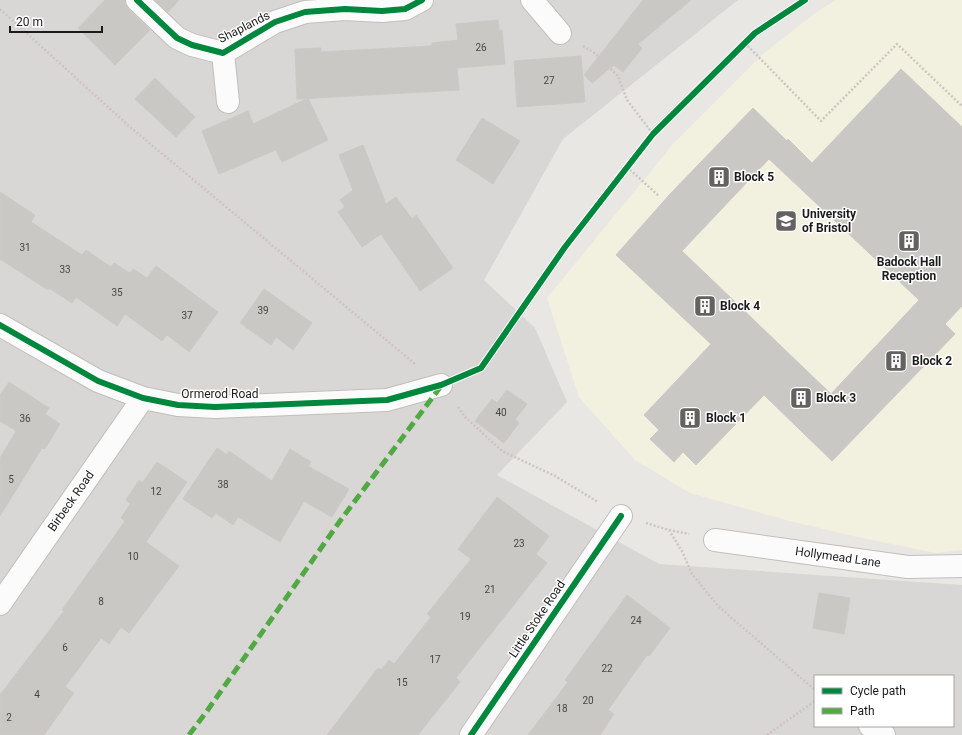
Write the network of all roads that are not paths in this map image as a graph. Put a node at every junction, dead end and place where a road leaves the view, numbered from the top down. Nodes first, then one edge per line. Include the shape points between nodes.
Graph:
1 (137, 0) edge
2 (422, 0) edge
3 (532, 0) edge
4 (560, 34) road end
5 (223, 53) junction
6 (228, 102) dead end
7 (0, 325) edge
8 (441, 385) road end
9 (143, 398) junction
10 (621, 516) dead end
11 (715, 540) dead end
12 (962, 566) edge
13 (0, 604) edge
14 (872, 727) edge
15 (471, 735) edge
16 (884, 735) edge

1 - 5 street, Shaplands via 178,38 192,45
2 - 5 street, Shaplands via 405,9 382,11 345,8 305,12 275,22
3 - 4 street
5 - 6 street, Shaplands
7 - 9 street, Ormerod Road via 98,381
8 - 9 street, Ormerod Road via 388,400 214,407 178,406
9 - 13 street, Birbeck Road
10 - 15 street, Little Stoke Road
11 - 12 street, Hollymead Lane via 908,567
14 - 16 street

